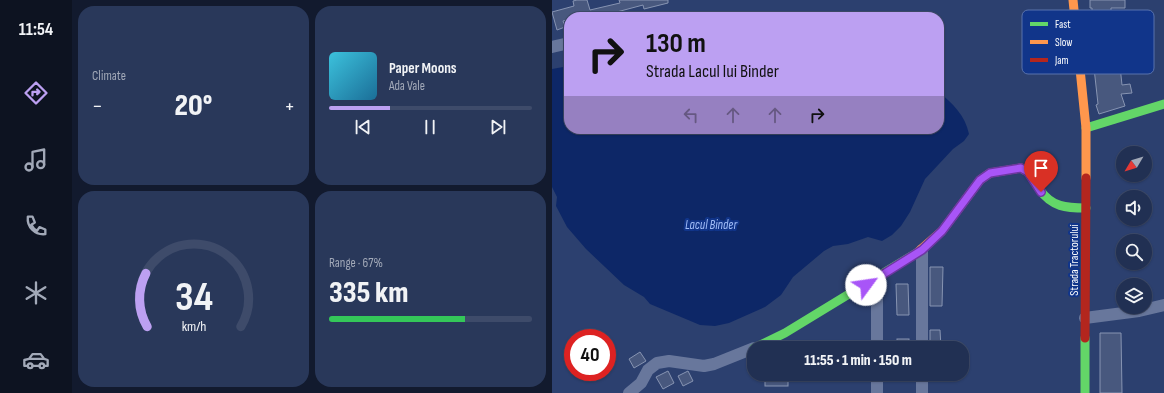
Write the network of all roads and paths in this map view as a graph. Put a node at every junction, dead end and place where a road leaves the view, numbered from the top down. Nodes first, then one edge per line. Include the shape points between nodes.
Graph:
1 (1072, 0) edge
2 (1073, 10) edge
3 (564, 44) edge
4 (552, 47) edge
5 (1080, 74) edge
6 (1164, 104) edge
7 (1086, 128) junction
8 (1086, 208) junction
9 (922, 250) junction
10 (877, 278) junction
11 (1164, 305) edge
12 (1085, 318) junction
13 (768, 341) edge
14 (877, 341) edge
15 (922, 341) edge
16 (747, 351) edge
17 (877, 381) edge
18 (922, 381) edge
19 (630, 393) edge
20 (877, 393) edge
21 (922, 393) edge
22 (1085, 393) edge

1 - 2 street, Strada Tractorului
3 - 4 street
5 - 7 street, Strada Tractorului
6 - 7 street
7 - 8 street, Strada Tractorului
8 - 9 street via 1067,208 1050,201 1028,172 1021,168 990,173 980,180 942,231
8 - 12 street, Strada Tractorului
9 - 10 street
9 - 15 street
10 - 13 street
10 - 14 street
11 - 12 street
12 - 22 street, Strada Tractorului
16 - 19 street via 704,366 669,361 657,363 648,370 641,383
17 - 20 street
18 - 21 street

